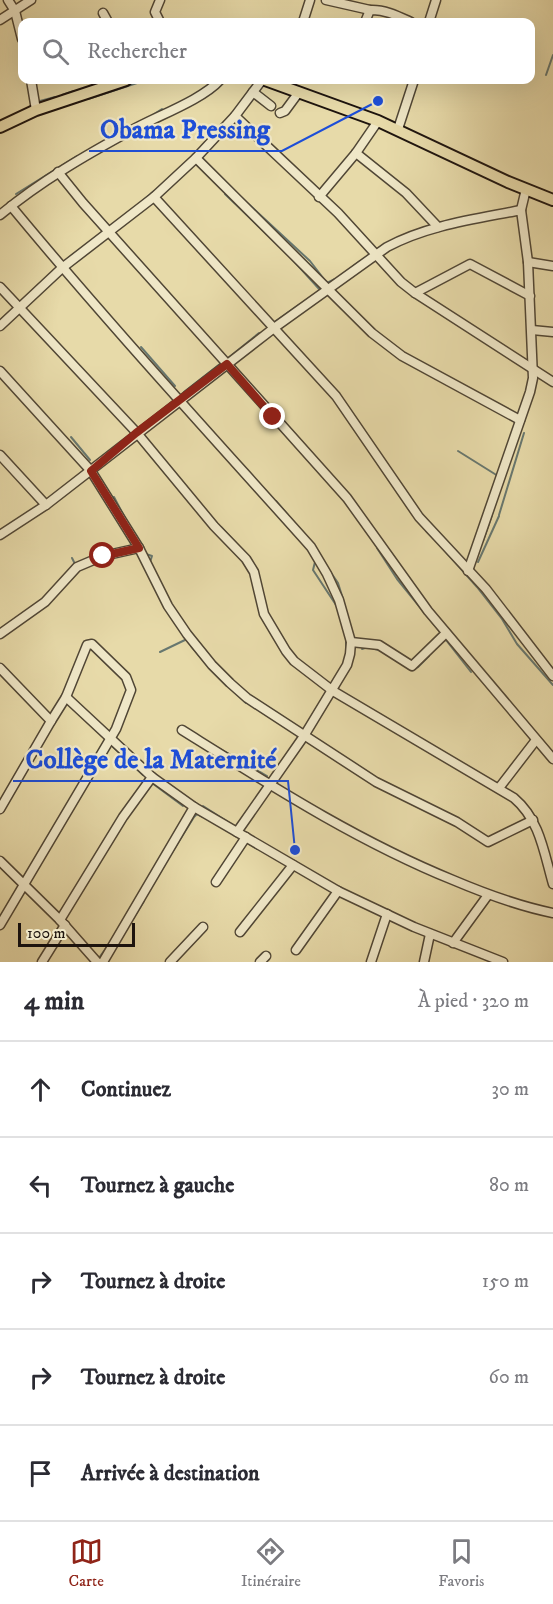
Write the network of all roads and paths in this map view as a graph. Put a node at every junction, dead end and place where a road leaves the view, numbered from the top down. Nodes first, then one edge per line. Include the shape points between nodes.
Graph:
1 (9, 0) edge
2 (31, 0) edge
3 (160, 0) edge
4 (310, 0) edge
5 (326, 0) edge
6 (436, 0) edge
7 (370, 10) junction
8 (15, 11) junction
9 (103, 13) dead end
10 (106, 18) edge
11 (158, 18) edge
12 (304, 18) edge
13 (367, 18) edge
14 (401, 18) edge
15 (430, 18) edge
16 (0, 20) edge
17 (18, 23) edge
18 (32, 84) edge
19 (114, 84) edge
20 (216, 84) edge
21 (260, 84) edge
22 (288, 84) edge
23 (413, 84) edge
24 (253, 92) junction
25 (299, 92) junction
26 (271, 106) dead end
27 (36, 110) junction
28 (279, 113) dead end
29 (235, 117) junction
30 (378, 121) junction
31 (0, 127) edge
32 (398, 129) junction
33 (356, 153) junction
34 (196, 158) junction
35 (58, 172) junction
36 (526, 189) junction
37 (154, 197) junction
38 (319, 197) junction
39 (553, 200) edge
40 (11, 206) junction
41 (521, 210) junction
42 (0, 215) edge
43 (438, 227) junction
44 (110, 232) junction
45 (376, 255) junction
46 (528, 262) junction
47 (553, 266) edge
48 (62, 268) junction
49 (0, 287) edge
50 (329, 289) junction
51 (415, 293) junction
52 (530, 296) junction
53 (19, 307) junction
54 (0, 326) edge
55 (274, 328) junction
56 (532, 330) junction
57 (553, 332) edge
58 (227, 364) junction
59 (532, 368) junction
60 (0, 371) edge
61 (553, 382) edge
62 (180, 400) junction
63 (520, 420) junction
64 (136, 433) junction
65 (0, 455) edge
66 (91, 471) junction
67 (46, 505) junction
68 (0, 535) edge
69 (139, 548) junction
70 (468, 570) junction
71 (446, 633) junction
72 (0, 634) edge
73 (351, 642) junction
74 (0, 668) edge
75 (553, 675) edge
76 (333, 691) junction
77 (66, 697) junction
78 (51, 721) junction
79 (182, 730) dead end
80 (304, 736) junction
81 (110, 737) junction
82 (536, 740) junction
83 (553, 759) edge
84 (152, 777) junction
85 (270, 784) junction
86 (499, 788) junction
87 (194, 807) junction
88 (0, 809) edge
89 (533, 820) junction
90 (237, 832) junction
91 (246, 837) junction
92 (0, 861) edge
93 (293, 865) junction
94 (216, 882) dead end
95 (26, 884) junction
96 (553, 884) edge
97 (338, 891) junction
98 (488, 895) junction
99 (553, 913) edge
100 (387, 914) junction
101 (62, 922) junction
102 (0, 925) edge
103 (203, 927) dead end
104 (240, 932) dead end
105 (430, 934) junction
106 (453, 943) junction
107 (296, 950) dead end
108 (42, 962) edge
109 (97, 962) edge
110 (103, 962) edge
111 (170, 962) edge
112 (371, 962) edge
113 (424, 962) edge
114 (503, 962) edge

1 - 8 street
2 - 8 street
3 - 11 street via 155,12
4 - 12 street
5 - 7 street
6 - 15 street
7 - 13 street
7 - 14 street
8 - 16 street
8 - 17 street
9 - 10 street
18 - 27 street
19 - 27 main road
20 - 35 street
21 - 24 street
22 - 25 main road
23 - 32 street
24 - 26 street
24 - 29 street
25 - 28 street
25 - 30 main road
27 - 31 main road
29 - 34 street
29 - 38 street
30 - 32 main road
30 - 33 street
32 - 36 main road
33 - 38 street
33 - 43 street via 406,193
34 - 37 street
34 - 50 street
35 - 40 street
35 - 44 street
36 - 39 main road
36 - 41 street
37 - 44 street
37 - 55 street
38 - 45 street
40 - 42 street
40 - 48 street
41 - 43 street
41 - 46 street
43 - 45 street via 404,238
44 - 48 street
44 - 58 street
45 - 50 street
45 - 51 street
46 - 47 street
46 - 52 street
48 - 53 street
48 - 62 street
49 - 53 street
50 - 55 street
50 - 63 street via 372,333 402,356
51 - 52 street via 470,264
51 - 59 street
52 - 56 street
53 - 54 street
53 - 64 street
55 - 58 street
55 - 70 street via 336,396 419,517
56 - 57 street
56 - 59 street
58 - 62 street
58 - 71 street via 347,498
59 - 61 street
59 - 63 street via 530,393
60 - 66 street
62 - 64 street
62 - 73 street via 311,547 339,600
63 - 70 street
64 - 66 street
64 - 76 street via 251,565 264,614 286,651 302,669
65 - 67 street
66 - 67 street
66 - 69 street
67 - 68 street
69 - 72 street via 77,567 45,602
69 - 80 street via 168,606 205,658 247,698
70 - 75 street
71 - 73 street via 412,666 379,645
71 - 82 street
73 - 76 street via 347,665
74 - 78 street
76 - 80 street
76 - 86 street
77 - 78 street
77 - 81 street
77 - 81 street via 87,645 92,644 126,676 131,686
78 - 88 street
79 - 85 street
80 - 85 street
80 - 89 street via 386,788 489,842
81 - 84 street
81 - 95 street
82 - 83 street
82 - 86 street
84 - 87 street
84 - 101 street via 123,817
85 - 90 street
85 - 98 street via 382,849
86 - 89 street via 521,804
87 - 90 street
87 - 110 street
89 - 96 street
90 - 91 street
91 - 93 street
91 - 94 street
92 - 95 street
93 - 97 street
93 - 104 street
95 - 101 street
95 - 102 street
97 - 100 street
97 - 107 street
98 - 99 street
98 - 106 street
100 - 105 street
100 - 112 street
101 - 108 street
101 - 109 street
103 - 111 street
105 - 106 street
105 - 113 street
106 - 114 street

